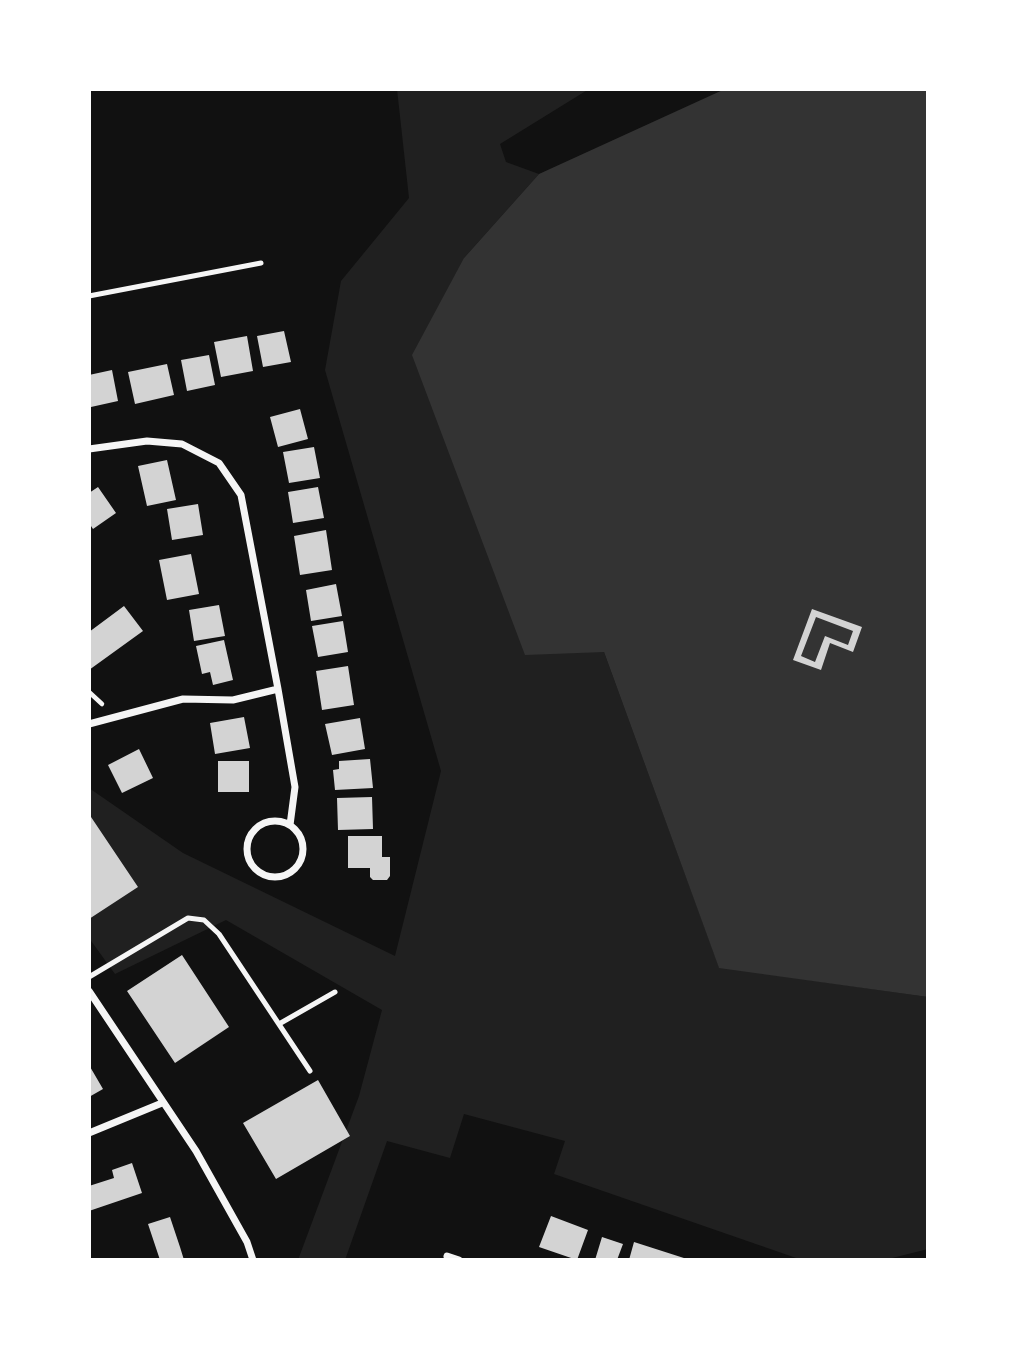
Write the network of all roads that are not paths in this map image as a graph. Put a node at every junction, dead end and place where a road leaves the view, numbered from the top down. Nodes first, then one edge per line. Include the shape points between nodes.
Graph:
1 (261, 264) dead end
2 (89, 296) edge
3 (89, 449) edge
4 (278, 689) junction
5 (89, 724) edge
6 (290, 825) junction
7 (89, 976) edge
8 (89, 991) edge
9 (335, 992) dead end
10 (279, 1024) junction
11 (310, 1071) dead end
12 (162, 1103) junction
13 (89, 1133) edge
14 (447, 1256) dead end
15 (253, 1260) edge
16 (459, 1260) edge

1 - 2 lane
3 - 4 street via 147,441 182,444 219,463 241,495
4 - 5 street via 233,700 183,699
4 - 6 street via 295,787
6 - 6 street via 301,838 299,864 277,877 260,872 247,848 254,830 271,821
7 - 10 lane via 188,918 204,920 219,934
8 - 12 street
9 - 10 lane
10 - 11 lane
12 - 13 street
12 - 15 street via 208,1172
14 - 16 street

